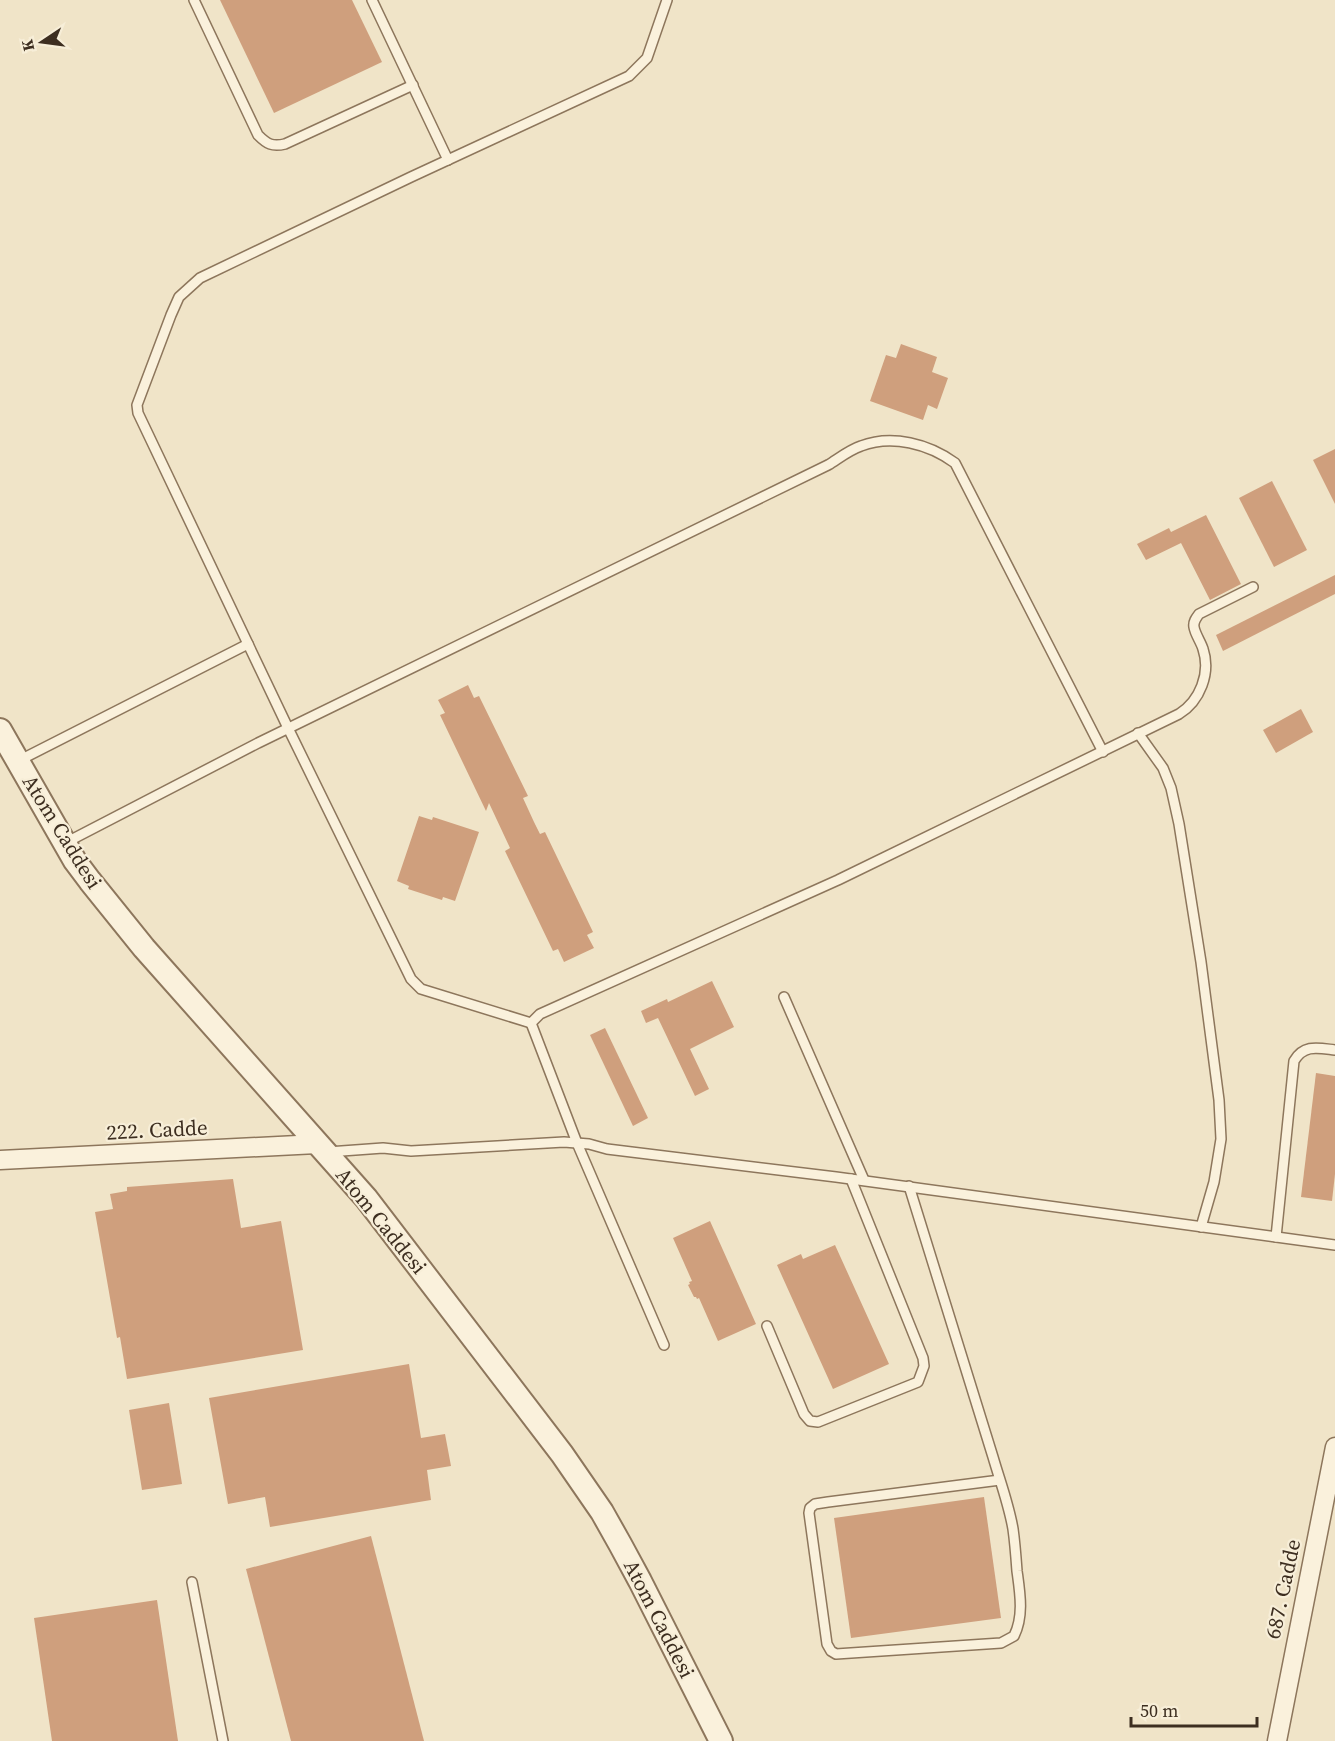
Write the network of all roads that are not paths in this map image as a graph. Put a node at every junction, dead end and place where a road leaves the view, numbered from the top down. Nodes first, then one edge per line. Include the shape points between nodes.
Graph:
1 (194, 0) edge
2 (372, 0) edge
3 (667, 0) edge
4 (413, 85) junction
5 (448, 160) junction
6 (1253, 587) dead end
7 (248, 644) junction
8 (288, 728) junction
9 (0, 730) edge
10 (1139, 734) junction
11 (1103, 752) junction
12 (18, 761) junction
13 (64, 843) junction
14 (784, 997) dead end
15 (531, 1023) junction
16 (1335, 1050) edge
17 (577, 1143) junction
18 (321, 1148) junction
19 (0, 1160) edge
20 (851, 1179) junction
21 (864, 1180) junction
22 (909, 1186) junction
23 (1201, 1227) junction
24 (1276, 1237) junction
25 (1335, 1245) edge
26 (767, 1326) dead end
27 (664, 1345) dead end
28 (1335, 1447) edge
29 (1000, 1480) junction
30 (1331, 1488) edge
31 (192, 1582) dead end
32 (223, 1741) edge
33 (721, 1741) edge
34 (1277, 1741) edge

1 - 4 lane via 258,135 266,143 285,144
2 - 4 lane
3 - 5 lane via 647,58 629,76
4 - 5 lane
5 - 7 lane via 200,278 179,297 171,315 138,400 138,413
6 - 10 lane via 1195,619 1206,663 1202,686 1189,708
7 - 8 lane
7 - 12 lane
8 - 11 lane via 828,465 857,447 888,442 918,443 955,463
8 - 13 lane
8 - 15 lane via 415,985
9 - 12 street, Atom Caddesi
10 - 11 lane
10 - 23 lane via 1163,768 1179,824 1219,1100 1221,1139
11 - 15 lane via 838,880 540,1014
12 - 13 street, Atom Caddesi
13 - 18 street, Atom Caddesi via 144,948
14 - 21 lane
15 - 17 lane
16 - 24 lane via 1305,1049 1294,1061
17 - 18 lane via 411,1151
17 - 20 lane
17 - 27 lane
18 - 19 street, 222. Cadde
18 - 33 street, Atom Caddesi via 373,1208 602,1512
20 - 21 lane
20 - 26 lane via 923,1358 918,1382 818,1422 810,1421
21 - 22 lane
22 - 23 lane
22 - 29 lane
23 - 24 lane
24 - 25 lane
28 - 30 street, 687. Cadde
29 - 29 lane via 828,1502 810,1508 831,1651 836,1654 1001,1643 1014,1636 1020,1617 1020,1592 1013,1528
30 - 34 street, 687. Cadde
31 - 32 lane

